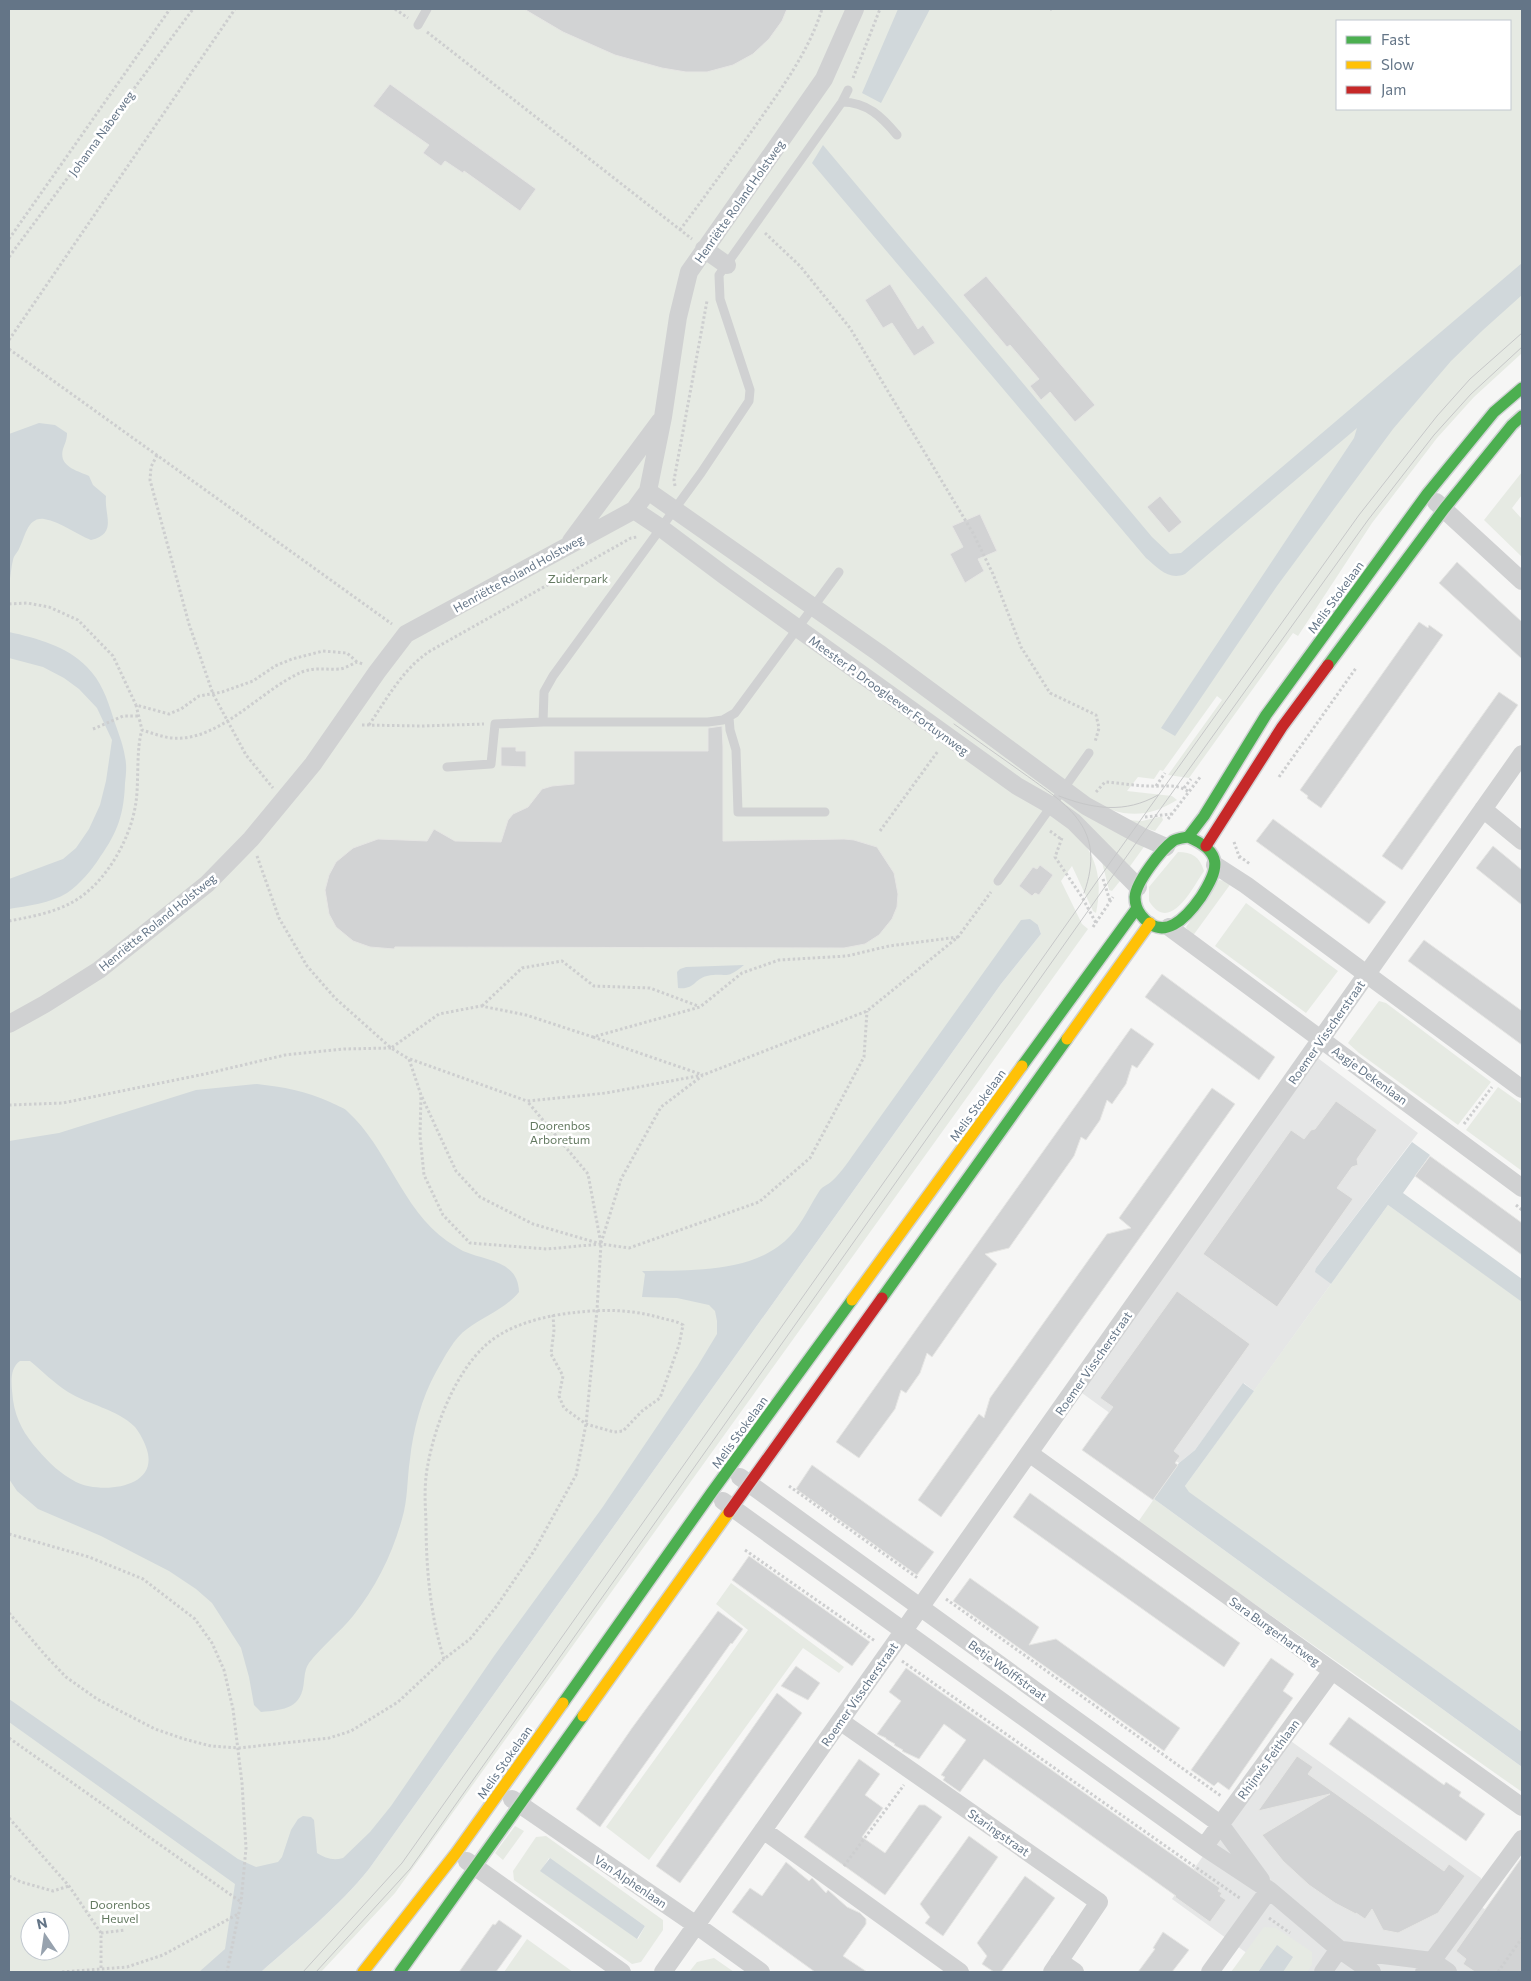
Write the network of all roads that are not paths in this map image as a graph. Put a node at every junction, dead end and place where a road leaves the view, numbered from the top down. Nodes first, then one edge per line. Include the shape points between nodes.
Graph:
1 (427, 9) edge
2 (854, 9) edge
3 (418, 25) road end
4 (848, 90) road end
5 (842, 102) junction
6 (897, 135) dead end
7 (704, 249) junction
8 (723, 270) junction
9 (1522, 388) edge
10 (1494, 412) junction
11 (663, 417) junction
12 (1519, 425) edge
13 (648, 491) junction
14 (1427, 494) junction
15 (674, 509) junction
16 (1444, 509) junction
17 (634, 510) junction
18 (661, 528) junction
19 (567, 545) junction
20 (839, 572) dead end
21 (1522, 581) edge
22 (814, 608) junction
23 (798, 629) junction
24 (729, 717) junction
25 (543, 722) junction
26 (1090, 753) road end
27 (1522, 754) edge
28 (447, 767) dead end
29 (1062, 789) junction
30 (1052, 806) junction
31 (1483, 809) junction
32 (825, 812) dead end
33 (1188, 837) junction
34 (1522, 841) edge
35 (1206, 846) junction
36 (1166, 847) junction
37 (1215, 865) junction
38 (998, 881) road end
39 (1138, 887) junction
40 (1137, 908) junction
41 (1150, 923) junction
42 (1169, 927) junction
43 (1366, 975) junction
44 (9, 1024) edge
45 (1321, 1039) junction
46 (1522, 1089) edge
47 (1522, 1188) edge
48 (1029, 1453) junction
49 (729, 1469) junction
50 (748, 1483) junction
51 (712, 1492) junction
52 (731, 1507) junction
53 (921, 1607) junction
54 (904, 1631) junction
55 (1332, 1671) junction
56 (840, 1721) junction
57 (501, 1792) junction
58 (521, 1805) junction
59 (1522, 1807) edge
60 (1220, 1824) junction
61 (763, 1830) junction
62 (1522, 1839) edge
63 (1204, 1847) junction
64 (456, 1853) junction
65 (475, 1868) junction
66 (1269, 1890) junction
67 (696, 1925) junction
68 (1339, 1949) junction
69 (1428, 1966) edge
70 (1056, 1967) edge
71 (363, 1972) edge
72 (400, 1972) edge
73 (622, 1972) edge
74 (663, 1972) edge
75 (761, 1972) edge
76 (960, 1972) edge
77 (1075, 1972) edge
78 (1210, 1972) edge
79 (1323, 1972) edge
80 (1372, 1972) edge
81 (1448, 1972) edge

1 - 3 lane
2 - 7 street, Henriëtte Roland Holstweg via 824,79
4 - 5 lane
5 - 6 lane via 857,102 884,120
5 - 8 lane
7 - 8 street
7 - 11 street, Henriëtte Roland Holstweg via 687,280
8 - 15 lane via 720,299 750,390 749,401
9 - 10 street, Melis Stokelaan
10 - 12 street
10 - 14 street, Melis Stokelaan
11 - 13 street, Henriëtte Roland Holstweg
11 - 19 street
12 - 16 street
13 - 15 street
13 - 17 street, Henriëtte Roland Holstweg
14 - 16 street
14 - 33 street, Melis Stokelaan via 1266,715
15 - 18 lane
15 - 22 street
16 - 21 street
16 - 35 street via 1282,727
17 - 18 street, Meester P. Droogleever Fortuynweg
17 - 19 street, Henriëtte Roland Holstweg
18 - 23 street, Meester P. Droogleever Fortuynweg
18 - 25 lane via 553,676 544,692
19 - 44 street, Henriëtte Roland Holstweg via 406,634 313,764 251,839 207,884 99,970
20 - 22 lane
22 - 23 lane
22 - 29 street
23 - 24 lane
23 - 30 street, Meester P. Droogleever Fortuynweg via 943,744
24 - 25 lane via 708,722
24 - 32 lane via 736,750 738,812
25 - 28 lane via 494,724 491,764
26 - 29 lane
27 - 31 street, Roemer Visscherstraat
29 - 30 lane
29 - 36 street via 1091,799 1141,836
30 - 38 lane
30 - 39 street, Meester P. Droogleever Fortuynweg via 1074,822
31 - 34 street
31 - 43 street, Roemer Visscherstraat
33 - 35 street
33 - 36 street
35 - 37 street
36 - 39 street
37 - 42 street via 1213,878 1198,899 1181,921
37 - 43 street
39 - 40 street via 1135,896
40 - 41 street
40 - 49 street, Melis Stokelaan
41 - 42 street via 1159,928
41 - 50 street
42 - 45 street, Aagje Dekenlaan
43 - 45 street, Roemer Visscherstraat
43 - 46 street
45 - 47 street, Aagje Dekenlaan
45 - 48 street, Roemer Visscherstraat
48 - 53 street, Roemer Visscherstraat
48 - 55 street, Sara Burgerhartweg
49 - 50 street, Betje Wolffstraat
49 - 51 street, Melis Stokelaan
50 - 52 street
50 - 53 street, Betje Wolffstraat
51 - 52 street, Betje Wolffstraat
51 - 57 street, Melis Stokelaan
52 - 54 street, Betje Wolffstraat
52 - 58 street
53 - 54 street, Roemer Visscherstraat
53 - 60 street, Betje Wolffstraat
54 - 56 street, Roemer Visscherstraat
54 - 63 street, Betje Wolffstraat
55 - 59 street, Sara Burgerhartweg
55 - 60 street, Rhijnvis Feithlaan
56 - 61 street, Roemer Visscherstraat
56 - 70 street, Staringstraat via 1099,1902
57 - 58 street, Van Alphenlaan
57 - 64 street, Melis Stokelaan
58 - 65 street
58 - 67 street, Van Alphenlaan
60 - 63 street, Rhijnvis Feithlaan
60 - 66 street, Betje Wolffstraat
61 - 67 street, Roemer Visscherstraat
61 - 76 street
62 - 69 street
63 - 66 street, Betje Wolffstraat
64 - 65 street
64 - 71 street, Melis Stokelaan
65 - 72 street
65 - 73 street
66 - 68 street, Betje Wolffstraat
66 - 78 street
67 - 74 street, Roemer Visscherstraat
67 - 75 street, Van Alphenlaan
68 - 69 street
68 - 79 street
68 - 80 street, Betje Wolffstraat
69 - 81 street
70 - 77 street, Staringstraat

